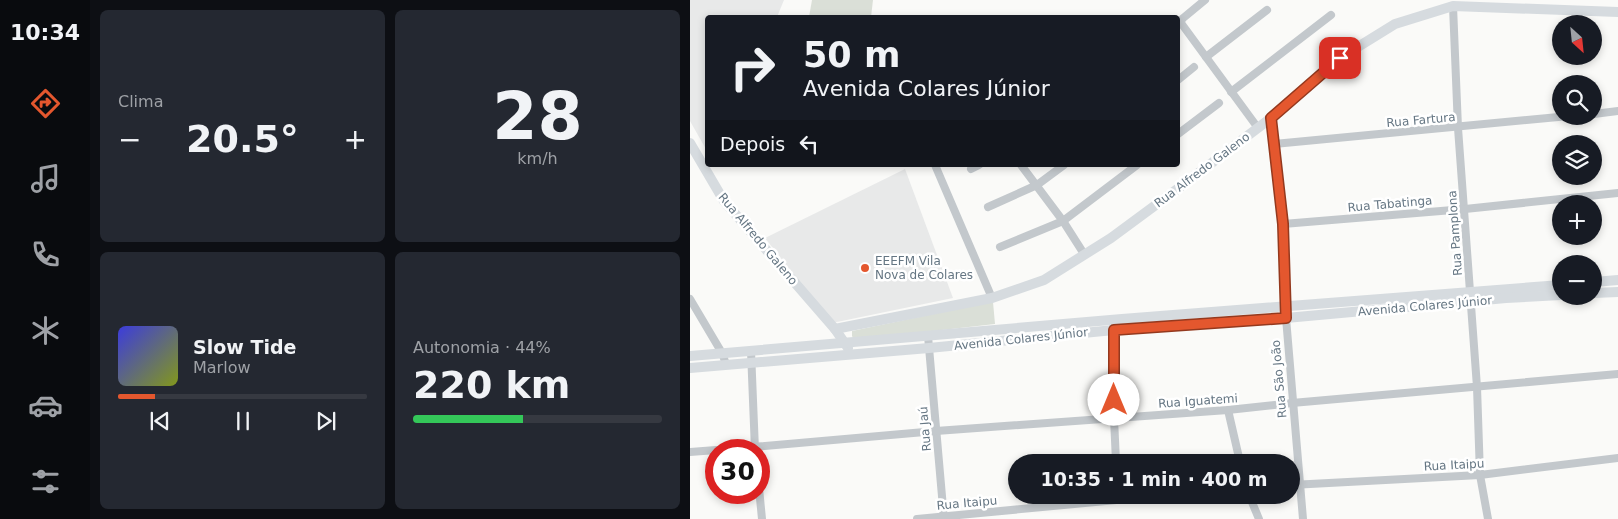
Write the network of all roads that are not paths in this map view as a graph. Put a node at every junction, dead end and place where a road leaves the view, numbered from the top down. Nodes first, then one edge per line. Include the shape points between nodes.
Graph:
1 (1205, 0) edge
2 (1452, 6) junction
3 (1267, 10) dead end
4 (1618, 12) edge
5 (1331, 15) dead end
6 (1206, 57) junction
7 (1194, 68) dead end
8 (1180, 78) edge
9 (1231, 92) junction
10 (1219, 103) dead end
11 (1618, 111) edge
12 (1602, 113) edge
13 (1271, 118) junction
14 (1552, 118) edge
15 (1258, 128) junction
16 (1458, 128) junction
17 (1180, 132) edge
18 (690, 143) edge
19 (1274, 144) junction
20 (936, 167) edge
21 (975, 167) edge
22 (1023, 167) edge
23 (1061, 167) edge
24 (1134, 167) edge
25 (971, 169) dead end
26 (1037, 186) junction
27 (1618, 193) edge
28 (988, 207) dead end
29 (1465, 209) junction
30 (1063, 221) junction
31 (1283, 224) junction
32 (1000, 246) dead end
33 (1084, 254) junction
34 (1618, 280) edge
35 (1602, 281) edge
36 (1552, 286) edge
37 (1618, 292) edge
38 (1602, 293) edge
39 (1552, 295) edge
40 (1471, 297) junction
41 (690, 298) edge
42 (992, 298) junction
43 (1286, 313) junction
44 (1113, 325) junction
45 (835, 329) junction
46 (928, 336) junction
47 (845, 343) junction
48 (929, 348) junction
49 (722, 354) junction
50 (851, 354) junction
51 (690, 356) edge
52 (751, 357) junction
53 (726, 364) junction
54 (690, 368) edge
55 (1618, 374) edge
56 (1477, 387) junction
57 (1292, 402) junction
58 (1228, 410) junction
59 (1114, 418) junction
60 (936, 431) junction
61 (755, 439) edge
62 (770, 448) edge
63 (705, 451) edge
64 (690, 452) edge
65 (1116, 454) edge
66 (1238, 454) edge
67 (1295, 454) edge
68 (1618, 458) edge
69 (1480, 475) junction
70 (1300, 484) edge
71 (761, 504) edge
72 (1066, 504) edge
73 (1253, 504) edge
74 (1300, 504) edge
75 (944, 518) edge
76 (762, 519) edge
77 (917, 519) edge
78 (1259, 519) edge
79 (1303, 519) edge
80 (1488, 519) edge

1 - 6 street via 1181,23
2 - 4 street, Rua Alfredo Galeno
2 - 13 street, Rua Alfredo Galeno via 1395,24 1340,58
2 - 16 street, Rua Pamplona
3 - 6 street
5 - 9 street
6 - 9 street
7 - 8 street
9 - 15 street
10 - 17 street
11 - 12 street
13 - 15 street, Rua Alfredo Galeno
13 - 19 street, Rua São João
14 - 16 street, Rua Fartura
15 - 33 street, Rua Alfredo Galeno
16 - 19 street, Rua Fartura
16 - 29 street, Rua Pamplona
18 - 45 street, Rua Alfredo Galeno via 724,201
19 - 31 street, Rua São João
20 - 42 street
21 - 25 street
22 - 26 street
23 - 26 street
24 - 30 street
26 - 28 street
26 - 30 street
27 - 29 street, Rua Tabatinga
29 - 31 street, Rua Tabatinga
29 - 40 street, Rua Pamplona
30 - 32 street
30 - 33 street
31 - 43 street, Rua São João
33 - 42 street, Rua Alfredo Galeno via 1044,280
34 - 35 street
36 - 40 street, Avenida Colares Júnior
37 - 38 street
39 - 40 street, Avenida Colares Júnior
40 - 43 street, Avenida Colares Júnior
40 - 56 street, Rua Pamplona
41 - 49 street
42 - 45 street, Rua Alfredo Galeno
43 - 44 street, Avenida Colares Júnior
43 - 57 street, Rua São João
44 - 46 street, Avenida Colares Júnior
44 - 48 street, Avenida Colares Júnior
44 - 59 street
45 - 47 street, Rua Alfredo Galeno
46 - 47 street, Avenida Colares Júnior
46 - 48 street, Rua Jaú
47 - 50 street, Rua Alfredo Galeno
47 - 52 street, Avenida Colares Júnior
48 - 50 street, Avenida Colares Júnior
48 - 60 street, Rua Jaú
49 - 51 street, Avenida Colares Júnior
49 - 52 street, Avenida Colares Júnior
49 - 53 street
50 - 52 street, Avenida Colares Júnior
52 - 53 street, Avenida Colares Júnior
52 - 61 street
53 - 54 street, Avenida Colares Júnior
55 - 56 street, Rua Iguatemi
56 - 57 street, Rua Iguatemi
56 - 69 street, Rua Pamplona
57 - 58 street, Rua Iguatemi
57 - 67 street, Rua São João
58 - 59 street, Rua Iguatemi
58 - 66 street
59 - 60 street, Rua Iguatemi
59 - 65 street
60 - 62 street, Rua Iguatemi
60 - 75 street, Rua Jaú
63 - 64 street, Rua Iguatemi
68 - 69 street, Rua Itaipu
69 - 70 street, Rua Itaipu
69 - 80 street, Rua Pamplona
71 - 76 street
72 - 75 street, Rua Itaipu
73 - 78 street
74 - 79 street, Rua São João
75 - 77 street, Rua Itaipu

